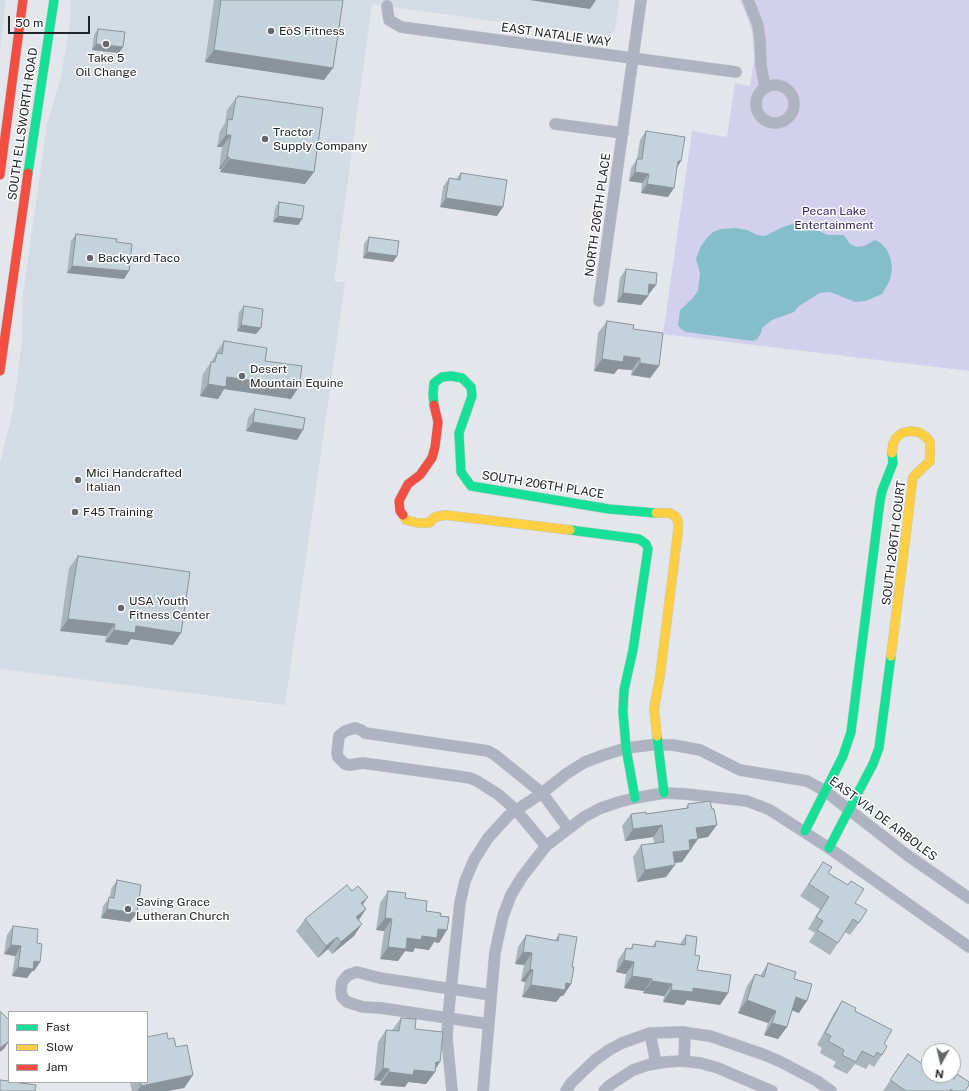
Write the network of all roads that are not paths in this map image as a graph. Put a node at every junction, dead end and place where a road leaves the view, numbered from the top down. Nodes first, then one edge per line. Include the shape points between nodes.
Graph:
1 (23, 0) edge
2 (54, 0) edge
3 (641, 0) edge
4 (748, 0) edge
5 (387, 6) dead end
6 (633, 58) junction
7 (736, 72) dead end
8 (765, 87) dead end
9 (555, 124) dead end
10 (623, 133) junction
11 (0, 175) edge
12 (599, 301) dead end
13 (4, 316) edge
14 (0, 371) edge
15 (658, 745) junction
16 (626, 748) junction
17 (825, 791) junction
18 (542, 793) junction
19 (664, 793) junction
20 (635, 798) junction
21 (516, 810) junction
22 (849, 810) junction
23 (568, 828) junction
24 (805, 831) junction
25 (546, 846) junction
26 (829, 848) junction
27 (969, 898) edge
28 (969, 947) edge
29 (450, 989) junction
30 (491, 995) junction
31 (448, 1018) junction
32 (488, 1024) junction
33 (685, 1032) junction
34 (650, 1033) junction
35 (684, 1061) junction
36 (656, 1063) junction
37 (452, 1091) edge
38 (483, 1091) edge
39 (566, 1091) edge
40 (604, 1091) edge
41 (772, 1091) edge
42 (832, 1091) edge

1 - 11 street, SOUTH ELLSWORTH ROAD
2 - 13 street, SOUTH ELLSWORTH ROAD
3 - 6 street
4 - 8 street via 758,25
5 - 6 street, EAST NATALIE WAY via 389,20 401,28
6 - 7 street, EAST NATALIE WAY
6 - 10 street
9 - 10 street
10 - 12 street, NORTH 206TH PLACE
13 - 14 street, SOUTH ELLSWORTH ROAD
15 - 16 street, EAST VIA DE ARBOLES
15 - 16 street, SOUTH 206TH PLACE via 654,709 678,531 676,516 670,513 609,509 471,486 461,472 459,433 472,396 471,387 462,378 442,376 434,383 433,394 438,422 432,458 420,475 408,484 399,501 400,511 406,520 429,523 435,516 445,515 639,539 646,544 648,549 633,650 624,690
15 - 17 street, EAST VIA DE ARBOLES via 700,750 740,770 807,781
15 - 19 street
16 - 18 street, EAST VIA DE ARBOLES via 585,762
16 - 20 street
17 - 22 street, EAST VIA DE ARBOLES
17 - 22 street, SOUTH 206TH COURT via 843,756 851,732 880,501 893,462 892,444 902,433 918,432 930,442 930,460 914,477 882,737 873,764
17 - 24 street
18 - 21 street, EAST VIA DE ARBOLES
18 - 21 street via 488,751 365,733 355,728 339,736 338,758 345,764 363,763 470,778 499,795
18 - 23 street
19 - 20 street
19 - 24 street via 747,801 770,810
20 - 23 street via 601,808
21 - 25 street
21 - 29 street, EAST VIA DE ARBOLES via 488,838 465,881
22 - 26 street
22 - 27 street, EAST VIA DE ARBOLES
23 - 25 street
24 - 26 street
25 - 30 street via 522,877 511,895 503,916 495,952
26 - 28 street
29 - 30 street
29 - 31 street
29 - 31 street via 358,972 348,974 342,982 341,990 342,997 354,1004
30 - 32 street
31 - 32 street
31 - 37 street via 447,1039
32 - 38 street
33 - 34 street
33 - 35 street
33 - 42 street via 710,1036 765,1055
34 - 36 street
34 - 39 street via 609,1050 583,1071
35 - 36 street
35 - 41 street via 718,1068
36 - 40 street via 633,1070

